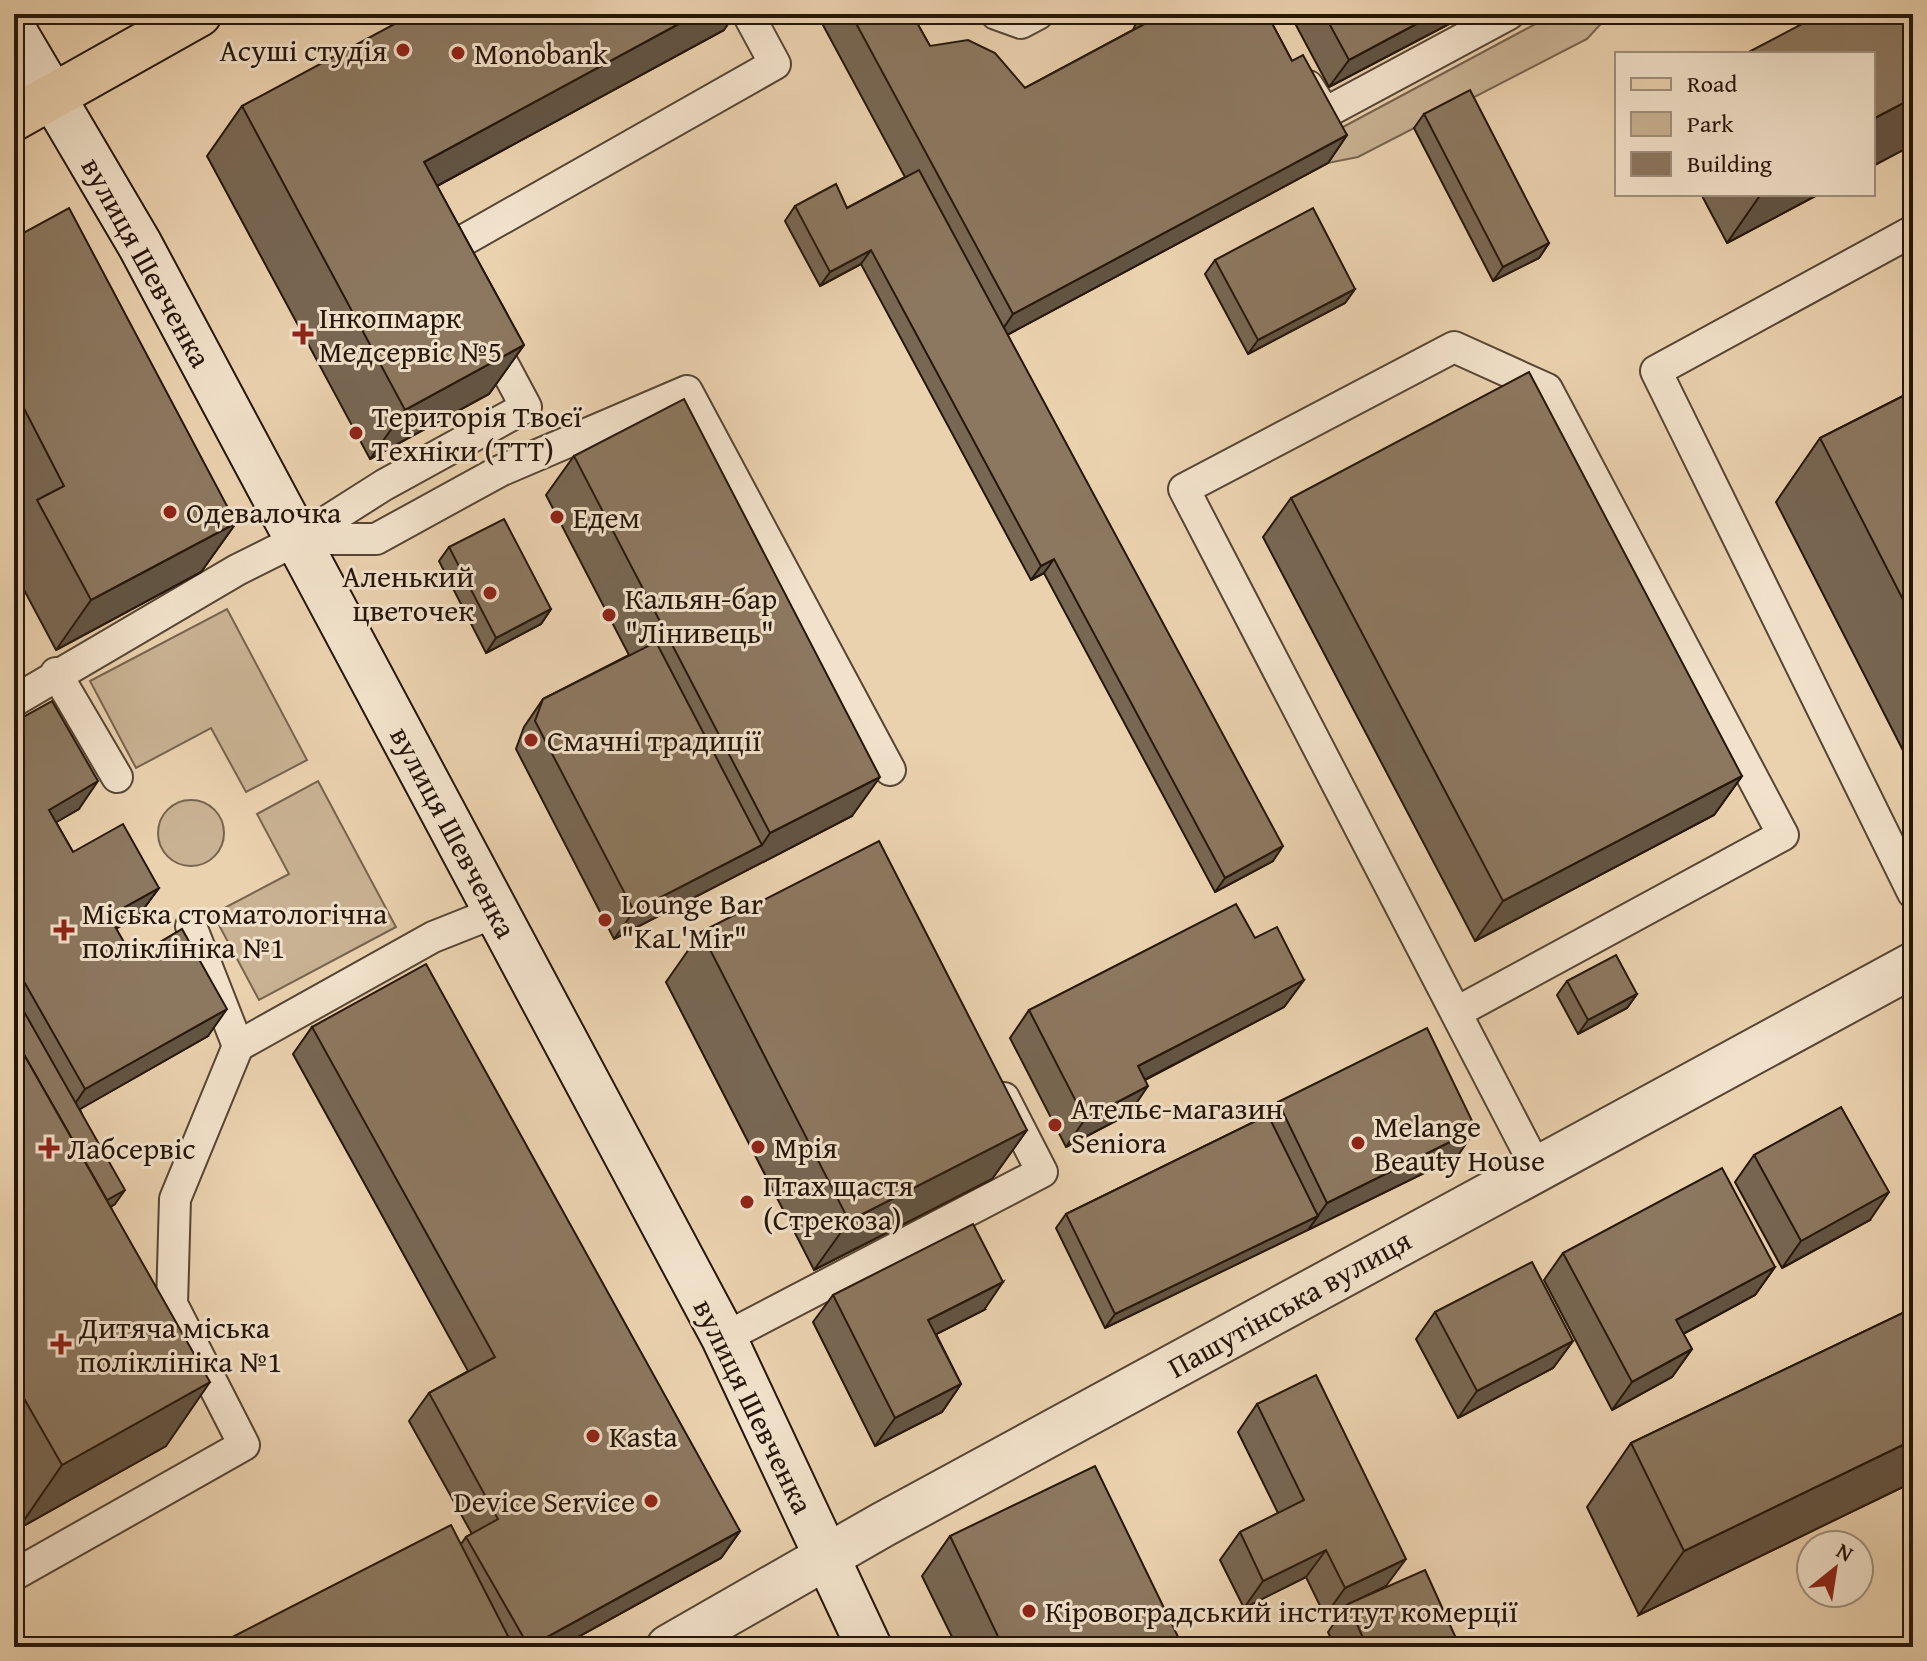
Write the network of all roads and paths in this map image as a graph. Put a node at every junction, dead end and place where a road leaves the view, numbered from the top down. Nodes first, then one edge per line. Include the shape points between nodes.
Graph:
1 (199, 14) edge
2 (748, 14) edge
3 (996, 14) edge
4 (1038, 14) edge
5 (1509, 14) edge
6 (14, 31) edge
7 (1293, 63) edge
8 (53, 95) junction
9 (14, 118) edge
10 (1913, 231) edge
11 (299, 539) junction
12 (56, 673) junction
13 (14, 701) edge
14 (890, 770) dead end
15 (117, 777) dead end
16 (1913, 893) edge
17 (496, 912) junction
18 (191, 926) dead end
19 (1913, 965) edge
20 (1457, 1012) junction
21 (238, 1046) junction
22 (991, 1074) edge
23 (1537, 1169) junction
24 (724, 1338) junction
25 (827, 1558) junction
26 (14, 1575) edge
27 (669, 1647) edge
28 (869, 1647) edge

1 - 8 main road
2 - 11 lane via 775,64 443,252 526,407
3 - 4 lane via 1021,23
5 - 7 lane via 1325,113
6 - 8 main road, вулиця Шевченка
8 - 9 main road
8 - 11 main road, вулиця Шевченка
10 - 16 lane via 1656,371
11 - 12 lane
11 - 14 lane via 376,539 500,471 687,391
11 - 17 main road, вулиця Шевченка
12 - 13 lane
12 - 15 lane
17 - 21 lane via 433,937
17 - 24 main road, вулиця Шевченка
18 - 21 lane
19 - 23 main road, Пашутінська вулиця
20 - 20 lane via 1184,489 1454,347 1547,389 1783,835
20 - 23 lane
21 - 26 lane via 175,1199 172,1304 244,1445
22 - 24 lane via 1042,1172
23 - 25 main road, Пашутінська вулиця
24 - 25 main road, вулиця Шевченка
25 - 27 main road, Пашутінська вулиця
25 - 28 main road, вулиця Шевченка

